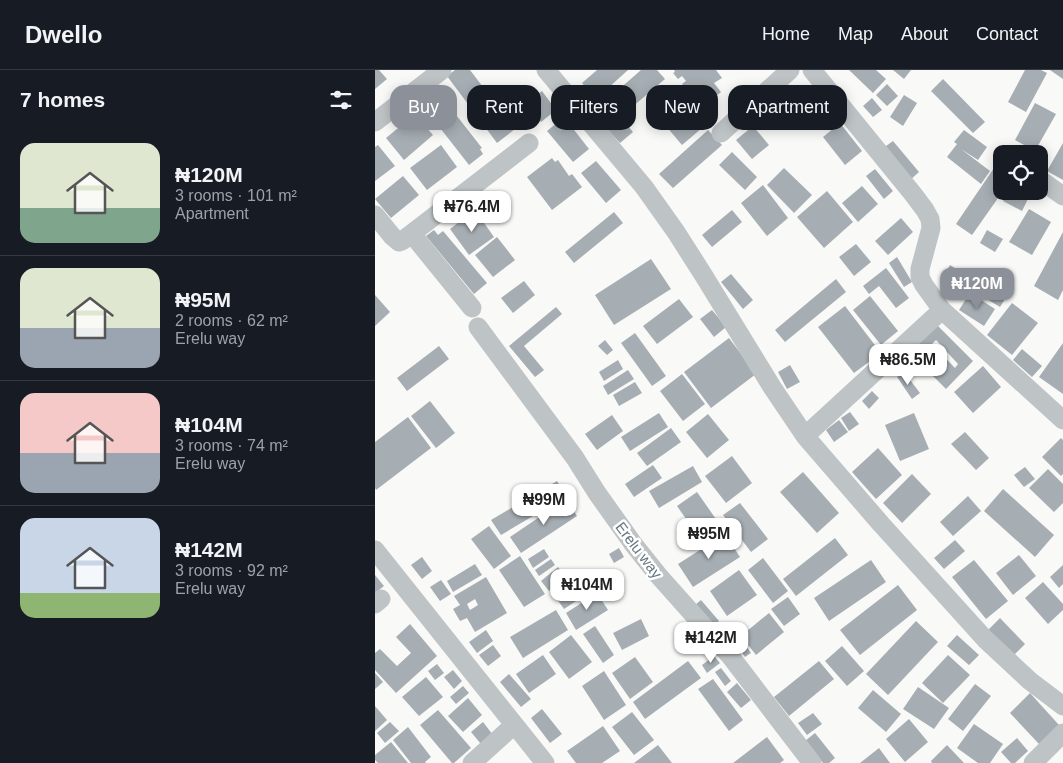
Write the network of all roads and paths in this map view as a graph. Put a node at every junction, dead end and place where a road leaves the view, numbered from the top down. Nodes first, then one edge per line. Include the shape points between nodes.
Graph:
1 (442, 70) edge
2 (546, 70) edge
3 (790, 70) edge
4 (812, 70) edge
5 (375, 122) edge
6 (721, 133) dead end
7 (529, 143) dead end
8 (1048, 185) edge
9 (1063, 196) edge
10 (375, 214) edge
11 (412, 234) junction
12 (472, 308) dead end
13 (942, 310) junction
14 (478, 327) dead end
15 (1063, 420) edge
16 (805, 436) junction
17 (375, 550) edge
18 (1063, 706) edge
19 (514, 725) junction
20 (1063, 732) edge
21 (472, 763) edge
22 (545, 763) edge
23 (812, 763) edge
24 (1033, 763) edge

1 - 5 street
2 - 16 street via 671,224
3 - 6 street
4 - 13 street via 930,219 931,228 920,277
7 - 11 street
8 - 9 street
10 - 11 street via 399,242
11 - 12 street
13 - 15 street
13 - 16 street
14 - 23 street, Erelu way via 658,576 731,657
16 - 18 street via 985,640
17 - 19 street
19 - 21 street
19 - 22 street
20 - 24 street

